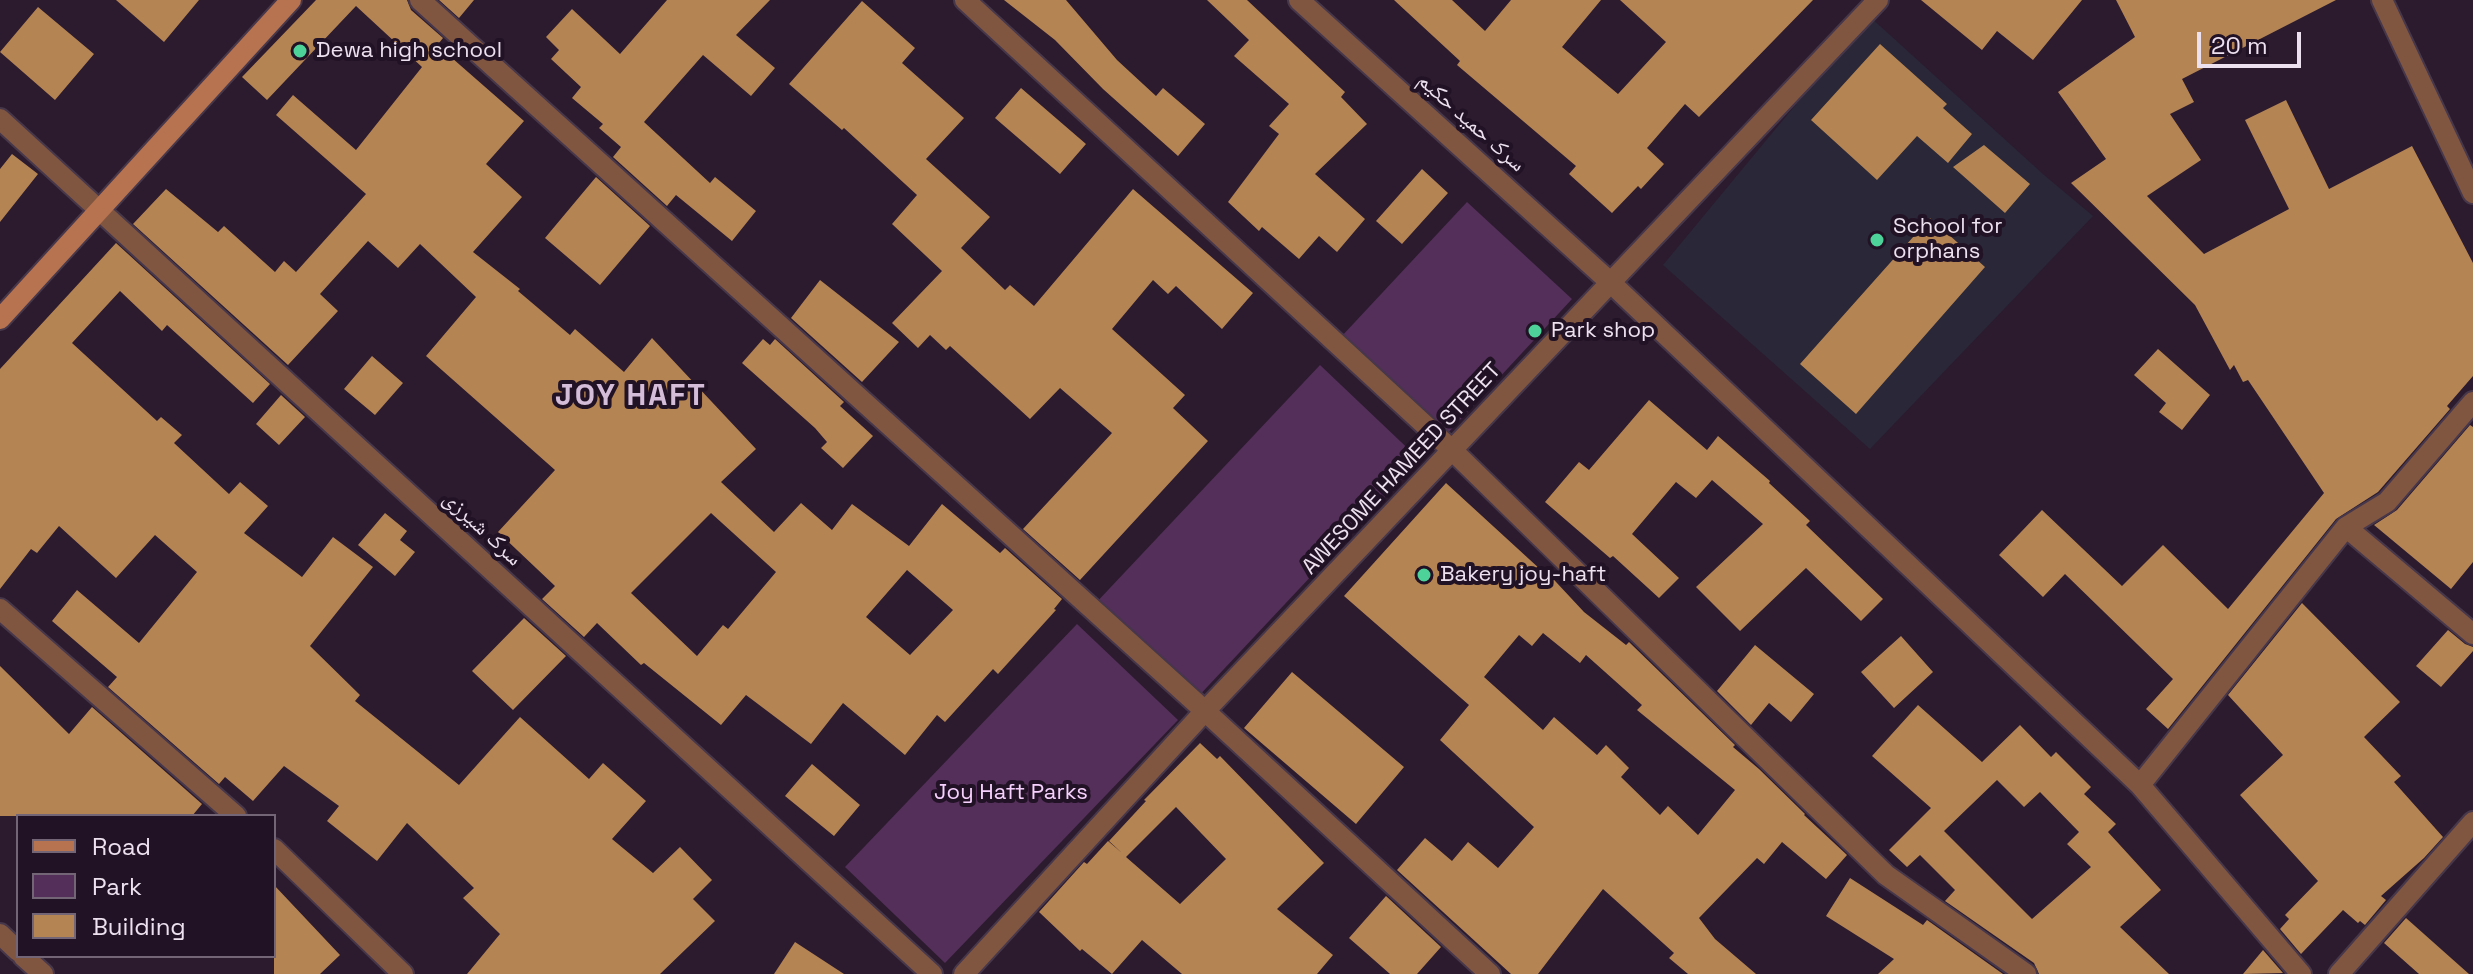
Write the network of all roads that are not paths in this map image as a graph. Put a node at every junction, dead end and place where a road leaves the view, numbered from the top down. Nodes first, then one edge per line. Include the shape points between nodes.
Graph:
1 (291, 0) edge
2 (420, 0) edge
3 (965, 0) edge
4 (1299, 0) edge
5 (2382, 0) edge
6 (1876, 1) edge
7 (0, 119) edge
8 (2473, 193) edge
9 (100, 212) junction
10 (1610, 282) junction
11 (0, 319) edge
12 (2473, 402) edge
13 (1453, 451) junction
14 (2346, 527) junction
15 (0, 609) edge
16 (2473, 634) edge
17 (1205, 711) junction
18 (2140, 785) junction
19 (234, 814) edge
20 (2473, 822) edge
21 (276, 851) edge
22 (0, 934) edge
23 (16, 949) edge
24 (25, 958) edge
25 (43, 974) edge
26 (403, 974) edge
27 (932, 974) edge
28 (964, 974) edge
29 (1490, 974) edge
30 (2026, 974) edge
31 (2301, 974) edge
32 (2339, 974) edge

1 - 9 main road
2 - 17 street
3 - 13 street
4 - 10 street, سرک حمید حکیم
5 - 8 street
6 - 10 street, AWESOME HAMEED STREET
7 - 9 street, سرک شیرزی
9 - 11 main road
9 - 27 street, سرک شیرزی
10 - 13 street, AWESOME HAMEED STREET
10 - 18 street, سرک حمید حکیم
12 - 14 street via 2387,502
13 - 17 street, AWESOME HAMEED STREET
13 - 30 street via 1886,875
14 - 16 street
14 - 18 street
15 - 19 street
17 - 28 street, AWESOME HAMEED STREET
17 - 29 street
18 - 31 street, سرک حمید حکیم
20 - 32 street
21 - 26 street
22 - 23 street
24 - 25 street

